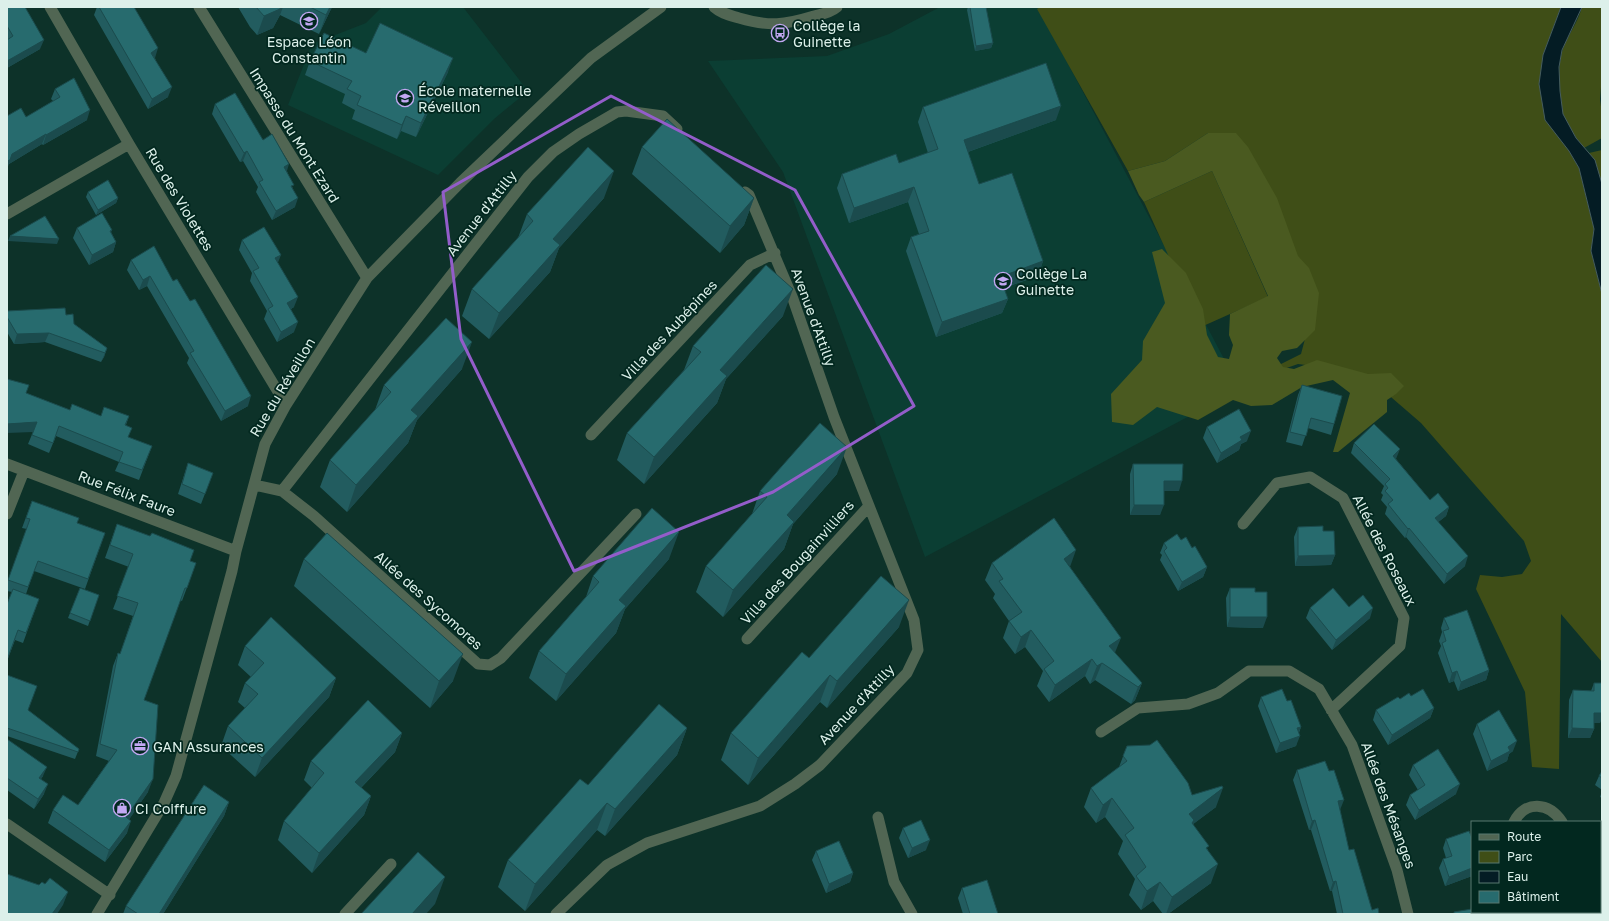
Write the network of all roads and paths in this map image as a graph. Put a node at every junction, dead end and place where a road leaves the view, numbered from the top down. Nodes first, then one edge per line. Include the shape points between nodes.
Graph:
1 (50, 7) edge
2 (199, 7) edge
3 (661, 7) edge
4 (714, 7) edge
5 (837, 7) edge
6 (686, 137) edge
7 (129, 144) junction
8 (737, 184) edge
9 (7, 214) edge
10 (775, 253) junction
11 (367, 278) junction
12 (286, 406) junction
13 (591, 435) dead end
14 (7, 464) edge
15 (24, 470) junction
16 (254, 485) junction
17 (282, 491) junction
18 (868, 506) junction
19 (7, 514) edge
20 (636, 514) dead end
21 (1243, 524) dead end
22 (236, 551) junction
23 (747, 639) dead end
24 (1331, 710) junction
25 (1101, 732) dead end
26 (878, 817) dead end
27 (1514, 821) edge
28 (1561, 821) edge
29 (7, 824) edge
30 (391, 864) dead end
31 (110, 895) junction
32 (97, 914) edge
33 (346, 914) edge
34 (556, 914) edge
35 (912, 914) edge
36 (1408, 914) edge

1 - 7 street, Rue des Violettes
2 - 11 street, Impasse du Mont Ezard
3 - 11 street, Rue du Réveillon via 591,58 460,183
4 - 5 street via 721,13 757,24 777,25 832,11
6 - 17 street, Avenue d'Attilly via 663,116 616,112 553,152 528,178
7 - 9 street
7 - 12 street, Rue des Violettes
8 - 10 street, Avenue d'Attilly via 749,195
10 - 13 street, Villa des Aubépines via 750,265
10 - 18 street, Avenue d'Attilly
11 - 12 street, Rue du Réveillon
12 - 16 street, Rue du Réveillon via 264,444
14 - 15 street, Rue Félix Faure
15 - 19 street
15 - 22 street, Rue Félix Faure
16 - 17 street
16 - 22 street, Rue du Réveillon
17 - 20 street, Allée des Sycomores via 314,516 478,664 490,665 501,658
18 - 23 street, Villa des Bougainvilliers
18 - 34 street, Avenue d'Attilly via 914,620 918,650 906,673 820,765 795,784 760,806 647,843 607,865
21 - 24 street, Allée des Roseaux via 1277,483 1310,477 1343,498 1404,618 1400,646
22 - 31 street, Rue du Réveillon via 176,776 164,803
24 - 25 street, Allée des Mésanges via 1319,689 1289,671 1249,671 1218,693 1188,704 1138,708
24 - 36 street, Allée des Mésanges via 1352,745 1398,870
26 - 35 street via 894,882
27 - 28 street via 1524,810 1542,806 1550,809
29 - 31 street
30 - 33 street
31 - 32 street, Rue du Réveillon

